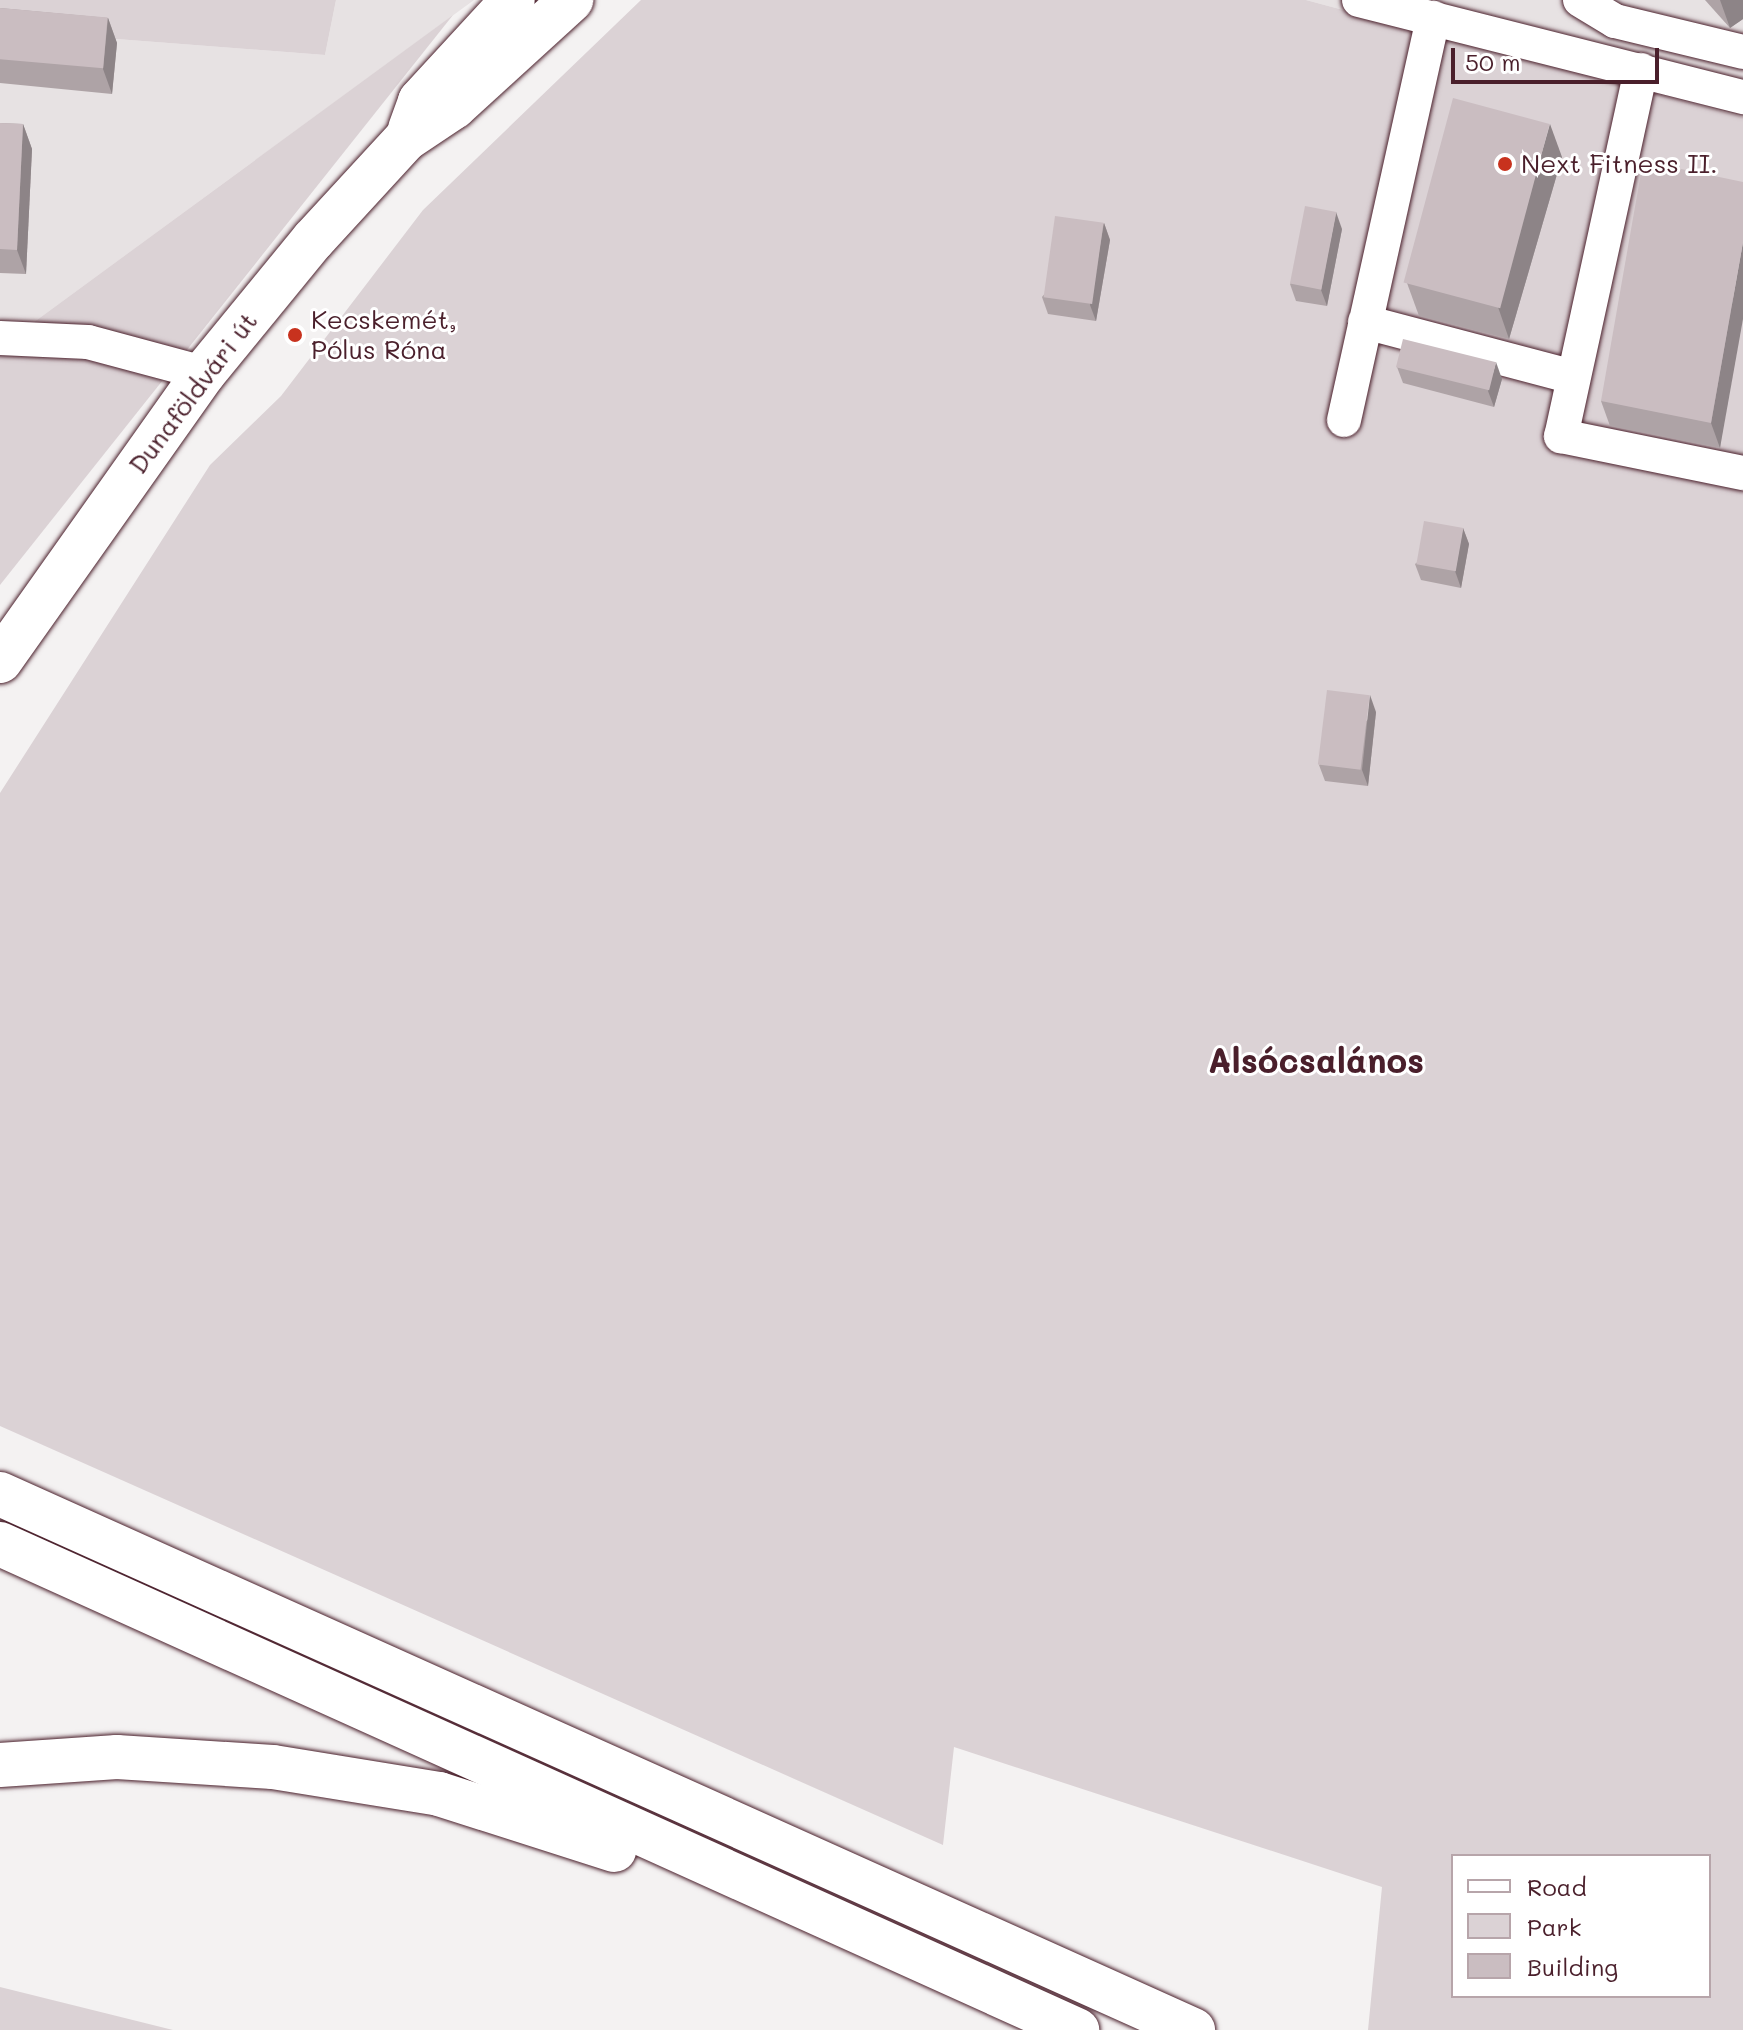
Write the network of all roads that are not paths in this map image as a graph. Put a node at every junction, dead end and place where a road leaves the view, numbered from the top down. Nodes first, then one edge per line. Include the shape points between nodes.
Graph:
1 (513, 0) edge
2 (571, 0) edge
3 (1362, 0) edge
4 (1580, 0) edge
5 (1433, 18) junction
6 (1743, 52) edge
7 (1641, 70) junction
8 (1743, 97) edge
9 (406, 139) junction
10 (1365, 322) junction
11 (0, 338) edge
12 (204, 373) junction
13 (1573, 377) junction
14 (1344, 420) dead end
15 (1743, 473) edge
16 (0, 661) edge
17 (0, 1494) edge
18 (0, 1544) edge
19 (0, 1765) edge
20 (893, 1948) junction
21 (1077, 2030) edge
22 (1193, 2030) edge

1 - 9 main road, Dunaföldvári út via 420,101
2 - 9 main road, Dunaföldvári út via 454,107
3 - 5 street
4 - 6 street via 1615,21
5 - 7 street
5 - 10 street
7 - 8 street
7 - 13 street
9 - 12 main road, Dunaföldvári út
10 - 13 street
10 - 14 street
11 - 12 street via 88,342
12 - 16 main road, Dunaföldvári út
13 - 15 street via 1561,436
17 - 22 main road
18 - 20 main road
19 - 20 main road via 203,1759 439,1794 590,1840 815,1935
20 - 21 main road

